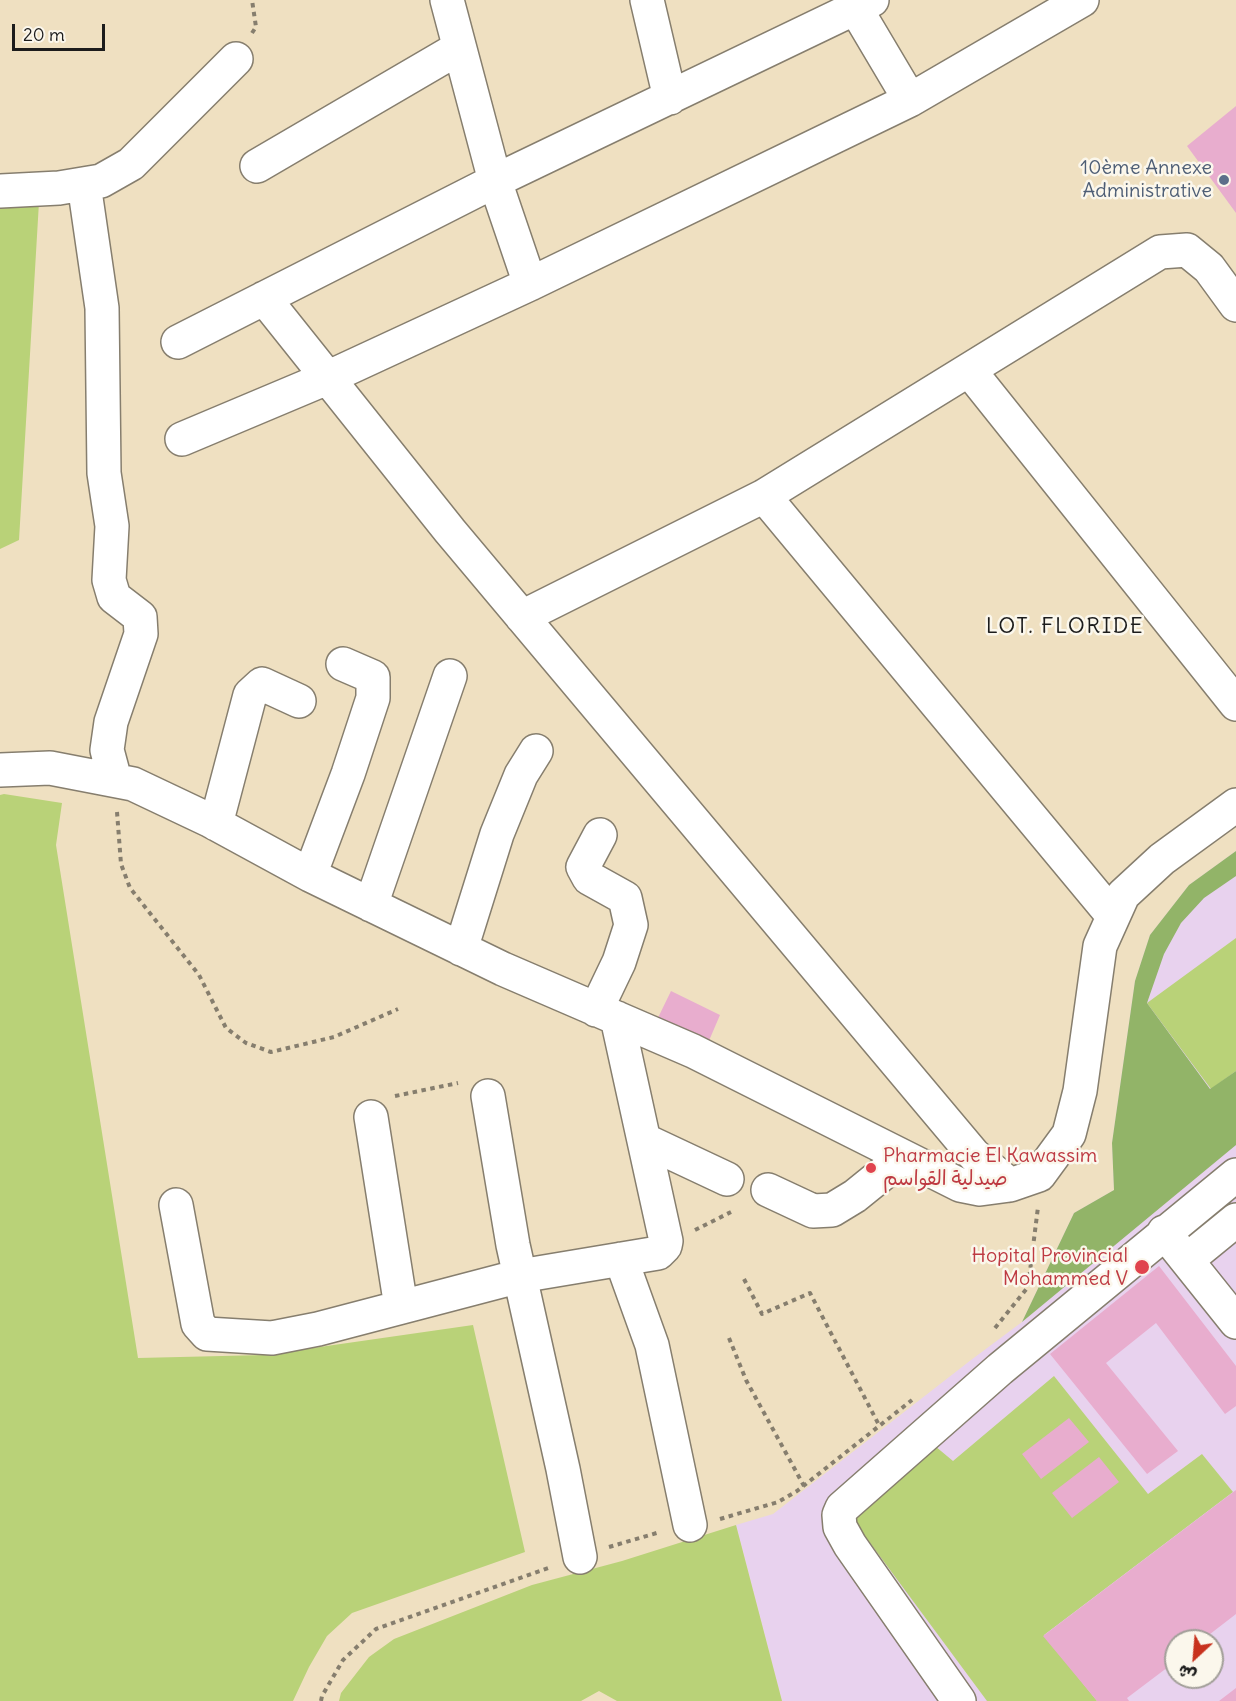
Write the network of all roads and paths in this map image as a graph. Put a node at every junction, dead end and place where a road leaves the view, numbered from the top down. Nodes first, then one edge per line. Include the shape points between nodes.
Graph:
1 (447, 0) edge
2 (647, 0) edge
3 (1082, 0) edge
4 (864, 4) edge
5 (459, 48) junction
6 (236, 59) dead end
7 (670, 98) junction
8 (910, 100) junction
9 (257, 166) dead end
10 (495, 181) junction
11 (84, 184) junction
12 (0, 191) edge
13 (530, 284) junction
14 (264, 298) junction
15 (1236, 305) edge
16 (178, 342) dead end
17 (969, 370) junction
18 (327, 378) junction
19 (182, 439) dead end
20 (764, 496) junction
21 (522, 617) junction
22 (343, 664) dead end
23 (450, 676) dead end
24 (299, 701) dead end
25 (1236, 704) edge
26 (537, 751) dead end
27 (0, 770) edge
28 (115, 780) junction
29 (1236, 805) edge
30 (216, 824) junction
31 (600, 835) dead end
32 (310, 875) junction
33 (370, 905) junction
34 (1113, 916) junction
35 (461, 949) junction
36 (398, 1009) dead end
37 (607, 1014) junction
38 (488, 1096) joint
39 (371, 1117) joint
40 (644, 1140) junction
41 (902, 1158) junction
42 (1236, 1175) edge
43 (727, 1179) dead end
44 (1024, 1180) junction
45 (768, 1190) dead end
46 (176, 1205) dead end
47 (733, 1211) dead end
48 (1236, 1220) edge
49 (1164, 1232) junction
50 (666, 1241) junction
51 (621, 1259) junction
52 (1187, 1260) junction
53 (520, 1276) junction
54 (744, 1279) dead end
55 (400, 1307) junction
56 (1236, 1322) edge
57 (991, 1333) dead end
58 (729, 1338) dead end
59 (915, 1398) dead end
60 (879, 1425) junction
61 (804, 1486) junction
62 (690, 1525) junction
63 (580, 1557) junction
64 (321, 1701) edge
65 (959, 1701) edge

1 - 5 street
2 - 7 street
3 - 8 street
4 - 7 street
4 - 8 street
5 - 9 street
5 - 10 street
6 - 11 street via 131,164 101,181
7 - 10 street
8 - 13 street
10 - 13 street
10 - 14 street
11 - 12 street
11 - 28 street via 102,308 105,473 112,526 109,580 114,597 140,617 141,634 111,722 107,750
13 - 18 street
14 - 16 street
14 - 18 street
15 - 17 street via 1209,268 1187,250 1160,252
17 - 20 street
17 - 25 street
18 - 19 street
18 - 21 street
20 - 21 street
20 - 34 street
21 - 44 street via 974,1155
22 - 32 street via 373,677 373,698
23 - 33 street
24 - 30 street via 262,684 250,695
26 - 35 street via 521,776 497,834
27 - 28 street via 50,768
28 - 30 street via 134,784
28 - 36 path via 121,864 130,888 199,975 226,1028 246,1043 271,1052 334,1037
29 - 34 street via 1162,859 1123,895
30 - 32 street
31 - 37 street via 583,867 589,878 625,898 631,925
32 - 33 street
33 - 35 street
34 - 44 street via 1100,946 1080,1091 1069,1134
35 - 37 street
37 - 40 street
37 - 41 street via 693,1051
38 - 39 path via 480,1084 466,1082 383,1099 376,1103
38 - 53 street
39 - 55 street
40 - 43 street
40 - 50 street
41 - 44 street via 960,1185 980,1189
41 - 45 street via 832,1210 813,1211
42 - 49 street
44 - 57 path via 1038,1218 1028,1287
46 - 55 street via 198,1324 207,1334 272,1338
47 - 50 path
48 - 52 street
49 - 52 street
49 - 65 street via 991,1376 848,1501 839,1515 840,1527 850,1545
50 - 51 street via 658,1253
51 - 53 street
51 - 62 street via 652,1345
52 - 56 street
53 - 55 street
53 - 63 street
54 - 60 path via 762,1314 810,1293
58 - 61 path via 746,1380
59 - 60 path
60 - 61 path
61 - 62 path via 778,1502
62 - 63 path via 631,1539
63 - 64 path via 376,1629 343,1659

